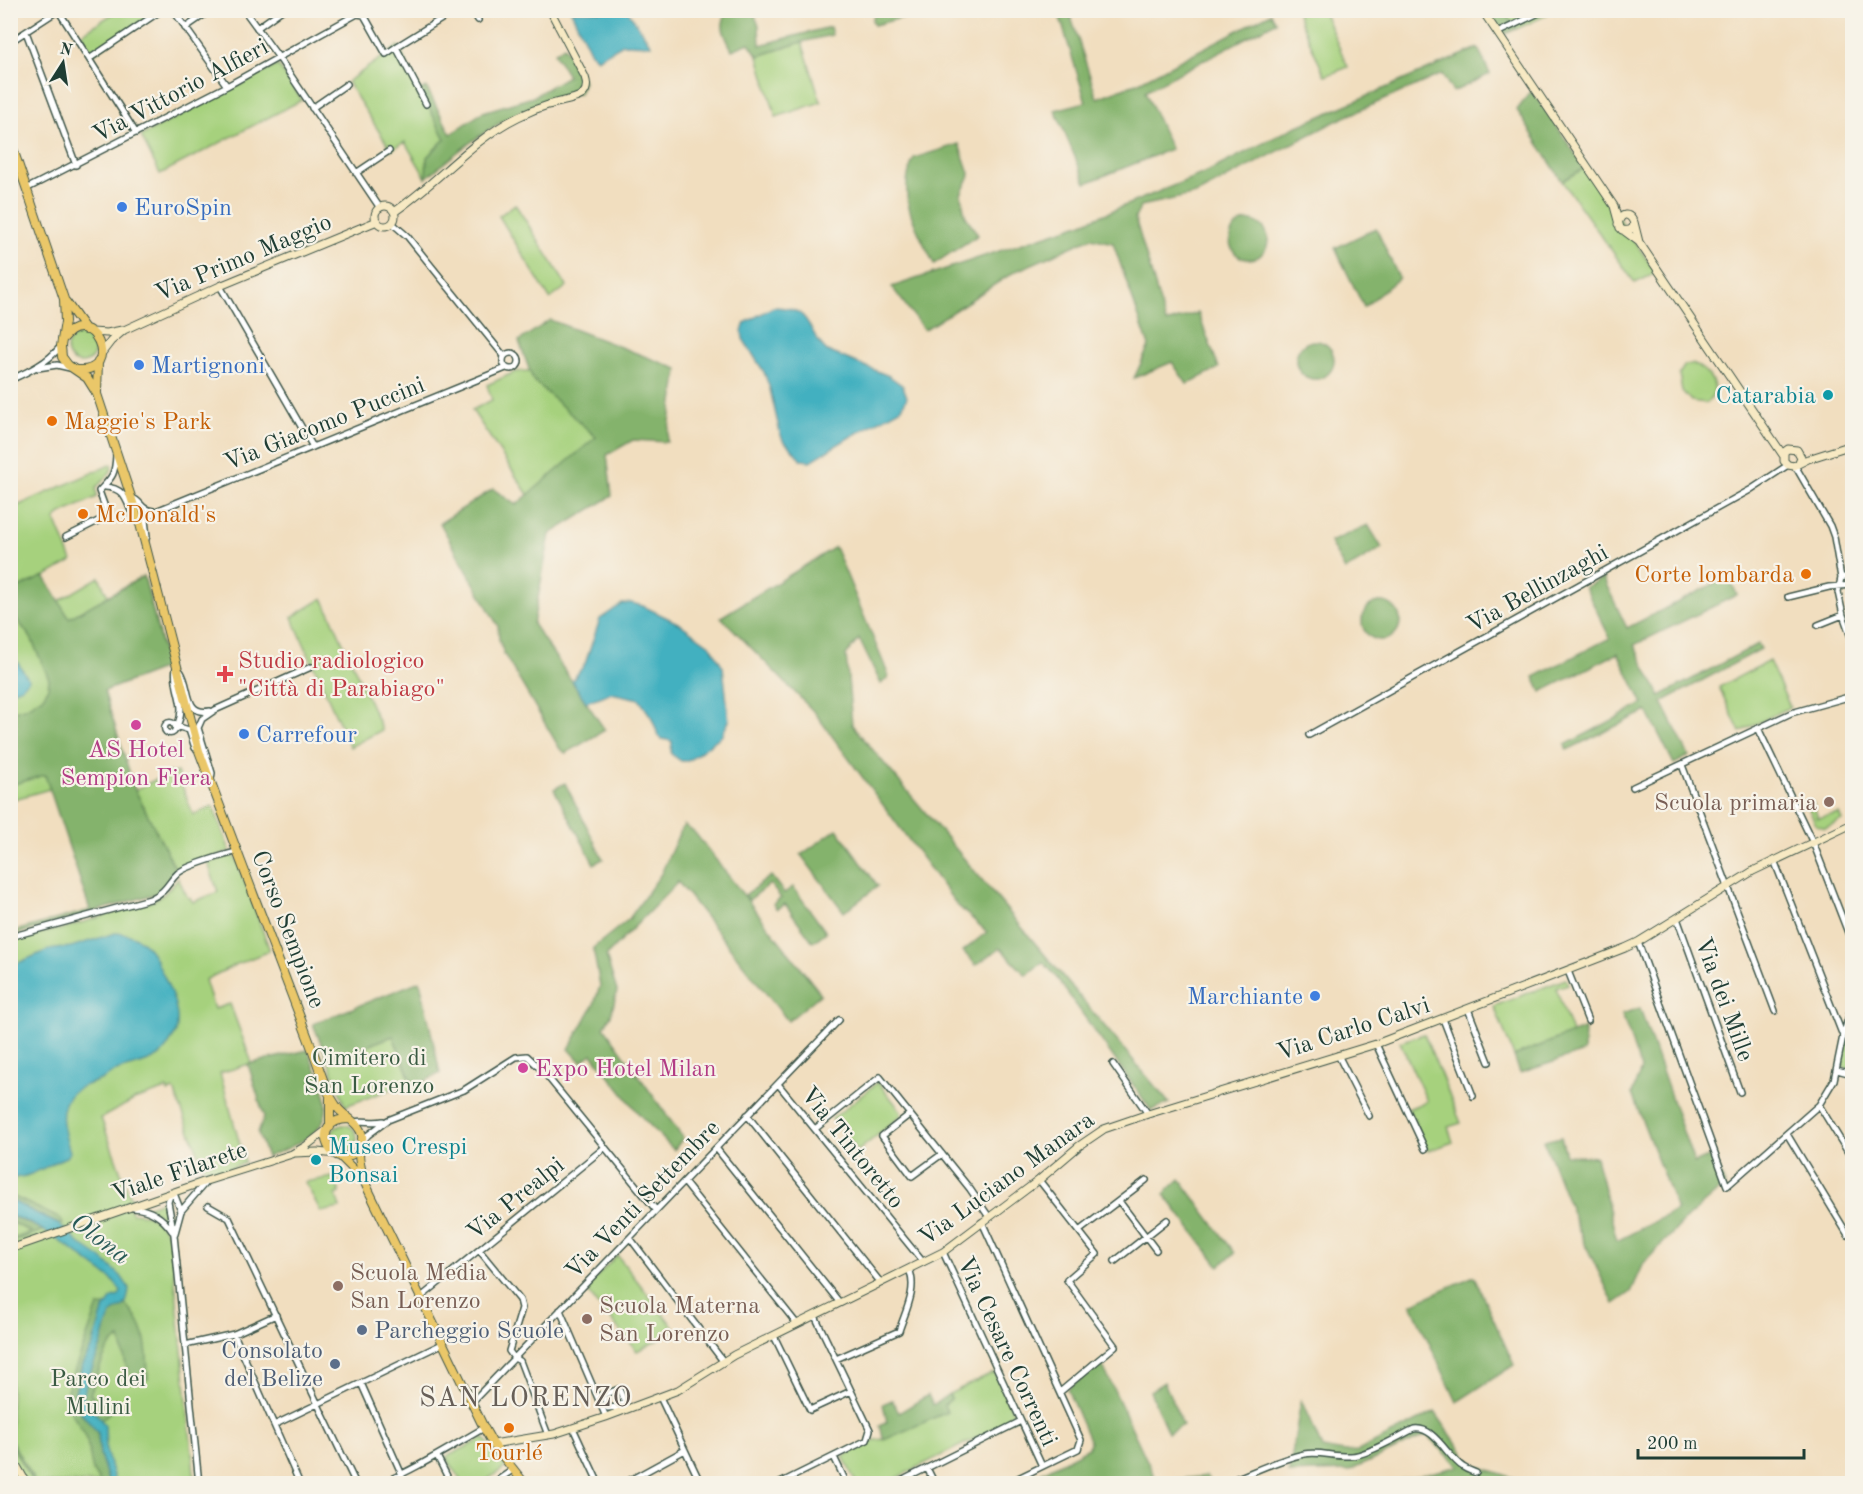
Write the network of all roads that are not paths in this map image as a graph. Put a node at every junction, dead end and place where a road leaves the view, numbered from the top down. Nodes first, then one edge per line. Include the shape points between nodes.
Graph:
1 (162, 10) edge
2 (173, 10) edge
3 (211, 10) edge
4 (244, 10) edge
5 (282, 10) edge
6 (456, 10) edge
7 (472, 10) edge
8 (550, 10) edge
9 (1482, 10) edge
10 (1545, 10) edge
11 (58, 11) edge
12 (478, 20) dead end
13 (186, 28) junction
14 (256, 28) junction
15 (26, 32) junction
16 (1497, 33) junction
17 (10, 42) edge
18 (396, 47) junction
19 (279, 58) junction
20 (89, 59) junction
21 (347, 84) dead end
22 (227, 87) junction
23 (426, 104) dead end
24 (312, 108) junction
25 (136, 133) junction
26 (10, 140) edge
27 (389, 151) dead end
28 (76, 165) junction
29 (356, 173) junction
30 (26, 189) junction
31 (1614, 206) junction
32 (380, 208) junction
33 (394, 212) junction
34 (1631, 219) junction
35 (377, 221) junction
36 (392, 223) junction
37 (1620, 227) junction
38 (1639, 242) junction
39 (220, 286) junction
40 (64, 299) junction
41 (124, 330) junction
42 (89, 331) junction
43 (62, 343) junction
44 (504, 356) junction
45 (100, 357) junction
46 (37, 368) junction
47 (73, 368) junction
48 (506, 368) junction
49 (10, 380) edge
50 (97, 394) junction
51 (1768, 435) junction
52 (1852, 445) edge
53 (313, 447) junction
54 (1788, 448) junction
55 (117, 452) junction
56 (1799, 452) junction
57 (1820, 456) junction
58 (1786, 462) junction
59 (1799, 462) junction
60 (105, 487) junction
61 (132, 498) junction
62 (156, 511) junction
63 (140, 524) junction
64 (66, 537) dead end
65 (145, 542) junction
66 (1852, 575) edge
67 (1841, 578) junction
68 (1852, 585) edge
69 (1838, 589) junction
70 (1788, 597) dead end
71 (1843, 615) junction
72 (1818, 625) dead end
73 (1852, 639) edge
74 (176, 666) junction
75 (311, 667) dead end
76 (1852, 696) edge
77 (215, 710) junction
78 (1758, 728) junction
79 (1309, 735) dead end
80 (1683, 765) junction
81 (211, 782) junction
82 (1634, 787) dead end
83 (1852, 824) edge
84 (1812, 842) junction
85 (238, 851) junction
86 (1774, 860) junction
87 (1729, 886) junction
88 (1677, 918) junction
89 (10, 937) edge
90 (1638, 942) junction
91 (1852, 943) edge
92 (1568, 971) junction
93 (1852, 1006) edge
94 (1468, 1010) junction
95 (1775, 1011) dead end
96 (1443, 1019) junction
97 (839, 1020) dead end
98 (1588, 1021) dead end
99 (1843, 1036) junction
100 (1376, 1044) junction
101 (1338, 1055) junction
102 (1489, 1062) dead end
103 (1113, 1064) dead end
104 (1837, 1071) junction
105 (1852, 1074) edge
106 (778, 1084) junction
107 (328, 1091) junction
108 (1740, 1092) dead end
109 (1473, 1096) dead end
110 (1820, 1105) junction
111 (910, 1114) junction
112 (1148, 1114) junction
113 (747, 1115) junction
114 (1369, 1116) dead end
115 (388, 1120) junction
116 (351, 1121) junction
117 (329, 1128) junction
118 (815, 1129) junction
119 (1788, 1134) junction
120 (361, 1144) junction
121 (604, 1148) junction
122 (716, 1148) junction
123 (1425, 1149) dead end
124 (292, 1154) junction
125 (942, 1154) junction
126 (338, 1155) junction
127 (1852, 1159) edge
128 (1039, 1180) junction
129 (1146, 1180) dead end
130 (206, 1181) junction
131 (684, 1182) junction
132 (366, 1185) junction
133 (171, 1193) junction
134 (1119, 1200) junction
135 (208, 1206) dead end
136 (130, 1208) junction
137 (657, 1210) junction
138 (182, 1211) junction
139 (989, 1217) junction
140 (1167, 1220) dead end
141 (982, 1222) junction
142 (1079, 1231) junction
143 (174, 1235) junction
144 (1848, 1235) dead end
145 (1146, 1236) junction
146 (630, 1238) junction
147 (10, 1249) edge
148 (479, 1250) junction
149 (1156, 1250) dead end
150 (943, 1252) junction
151 (1115, 1261) dead end
152 (923, 1262) junction
153 (909, 1269) junction
154 (881, 1282) junction
155 (420, 1298) junction
156 (840, 1303) junction
157 (560, 1310) junction
158 (276, 1315) junction
159 (814, 1316) junction
160 (797, 1324) junction
161 (234, 1334) junction
162 (774, 1336) junction
163 (442, 1344) junction
164 (185, 1345) junction
165 (514, 1358) junction
166 (836, 1359) junction
167 (723, 1361) junction
168 (361, 1383) junction
169 (851, 1390) junction
170 (1060, 1392) junction
171 (660, 1397) junction
172 (318, 1403) junction
173 (471, 1403) junction
174 (606, 1418) junction
175 (1021, 1421) junction
176 (274, 1425) junction
177 (484, 1428) junction
178 (573, 1428) junction
179 (548, 1435) junction
180 (493, 1444) junction
181 (685, 1450) junction
182 (10, 1455) edge
183 (437, 1456) junction
184 (834, 1457) junction
185 (1042, 1466) junction
186 (927, 1468) junction
187 (513, 1469) junction
188 (1476, 1473) dead end
189 (402, 1474) junction
190 (27, 1484) edge
191 (199, 1484) edge
192 (300, 1484) edge
193 (356, 1484) edge
194 (380, 1484) edge
195 (451, 1484) edge
196 (492, 1484) edge
197 (525, 1484) edge
198 (599, 1484) edge
199 (624, 1484) edge
200 (701, 1484) edge
201 (778, 1484) edge
202 (847, 1484) edge
203 (895, 1484) edge
204 (935, 1484) edge
205 (1006, 1484) edge
206 (1221, 1484) edge

1 - 20 street
2 - 13 street
3 - 13 street
4 - 14 street
5 - 14 street
6 - 18 street
7 - 12 street
8 - 33 street via 585,77 587,88 583,95 537,109 499,128
9 - 16 street
10 - 16 street
11 - 15 street
11 - 20 street
13 - 22 street
14 - 19 street
15 - 17 street
15 - 28 street
16 - 31 street
18 - 19 street, Via Vittorio Alfieri via 386,54 360,14
18 - 23 street
19 - 22 street, Via Vittorio Alfieri
19 - 24 street
20 - 25 street
21 - 24 street
22 - 25 street, Via Vittorio Alfieri
24 - 29 street
25 - 28 street, Via Vittorio Alfieri
26 - 30 main road
27 - 29 street
28 - 30 street, Via Vittorio Alfieri
29 - 32 street
30 - 40 main road
31 - 34 street
31 - 37 street
32 - 33 street via 389,207
32 - 35 street via 375,216
33 - 36 street
34 - 37 street via 1621,217
34 - 37 street via 1633,227 1629,230
34 - 38 street
35 - 36 street via 384,226
35 - 39 street, Via Primo Maggio
36 - 44 street via 407,236
37 - 38 street
38 - 51 street
39 - 41 street, Via Primo Maggio
39 - 53 street
40 - 42 main road
40 - 43 main road
41 - 42 street, Via Primo Maggio
41 - 45 street, Via Primo Maggio
42 - 43 main road via 75,330
42 - 45 main road via 100,341
43 - 46 street
43 - 47 main road via 62,357
44 - 48 street
44 - 48 street via 512,352 519,360 516,367
45 - 47 main road via 88,369
45 - 50 main road, Corso Sempione
46 - 47 street
46 - 49 street
47 - 50 main road, Corso Sempione via 87,378
48 - 53 street, Via Giacomo Puccini
50 - 55 main road, Corso Sempione
51 - 54 street
51 - 58 street
52 - 57 street
53 - 62 street, Via Giacomo Puccini
54 - 56 street
54 - 58 street
55 - 60 street via 115,473
55 - 61 main road, Corso Sempione
56 - 57 street
56 - 59 street
57 - 59 street
58 - 59 street
58 - 67 street via 1797,469 1830,526
58 - 79 street, Via Bellinzaghi via 1750,490
60 - 63 street, Corso Sempione via 123,493
60 - 64 street via 99,493 106,510 104,517
61 - 62 street via 145,510
61 - 63 main road, Corso Sempione
62 - 65 street via 145,520
63 - 65 main road, Corso Sempione
65 - 74 main road, Corso Sempione
66 - 67 street
67 - 69 street
68 - 69 street
69 - 70 street via 1831,587
69 - 71 street
71 - 72 street
71 - 73 street
74 - 77 street via 195,710
74 - 81 main road, Corso Sempione
74 - 81 street, Corso Sempione via 174,677 183,713 174,727 189,730 204,774
75 - 77 street
76 - 78 street via 1791,713
77 - 81 street via 202,719 198,728 212,773
78 - 80 street
78 - 84 street
80 - 82 street
80 - 87 street
81 - 85 main road, Corso Sempione
83 - 84 street, Via Carlo Calvi
84 - 86 street, Via Carlo Calvi
84 - 91 street
85 - 89 street via 183,870 165,890 150,899
85 - 107 main road, Corso Sempione
86 - 87 street, Via Carlo Calvi
86 - 99 street
87 - 88 street, Via Carlo Calvi
87 - 95 street
88 - 90 street, Via Carlo Calvi
88 - 108 street, Via dei Mille
90 - 92 street, Via Carlo Calvi
90 - 119 street via 1727,1186
92 - 94 street, Via Carlo Calvi
92 - 98 street
93 - 99 street
94 - 96 street, Via Carlo Calvi
94 - 102 street
96 - 100 street, Via Carlo Calvi
96 - 109 street
97 - 106 street, Via Venti Settembre
99 - 104 street
100 - 101 street, Via Carlo Calvi
100 - 123 street
101 - 112 street, Via Carlo Calvi
101 - 114 street
103 - 112 street
104 - 105 street
104 - 110 street
106 - 113 street, Via Venti Settembre
106 - 118 street, Via Tintoretto
107 - 116 main road, Corso Sempione
107 - 117 main road, Corso Sempione
110 - 119 street
110 - 127 street
111 - 118 street via 880,1077
111 - 125 street
111 - 125 street via 882,1136 912,1176
112 - 128 street, Via Luciano Manara via 1104,1129
113 - 122 street, Via Venti Settembre
113 - 154 street
115 - 116 street
115 - 120 street
115 - 121 street via 464,1090 523,1056 542,1070
116 - 117 main road via 335,1122
116 - 120 main road via 362,1133
117 - 124 street, Viale Filarete
117 - 126 main road via 327,1145
118 - 152 street, Via Tintoretto
119 - 144 street
120 - 126 main road via 350,1155
120 - 132 main road via 360,1167
121 - 137 street
121 - 148 street, Via Prealpi
122 - 131 street, Via Venti Settembre
122 - 156 street
124 - 126 street, Viale Filarete
124 - 130 street, Viale Filarete
125 - 139 street
126 - 132 main road
128 - 139 street, Via Luciano Manara
128 - 142 street
129 - 134 street
130 - 133 street, Viale Filarete
130 - 138 street
131 - 137 street, Via Venti Settembre
131 - 160 street
132 - 155 main road
133 - 136 street, Viale Filarete
133 - 138 street
133 - 143 street via 168,1202
134 - 142 street
134 - 145 street
135 - 158 street via 229,1218
136 - 143 street via 156,1214
136 - 147 street, Viale Filarete
137 - 146 street, Via Venti Settembre
138 - 143 street
139 - 141 street, Via Luciano Manara
140 - 145 street
141 - 150 street, Via Luciano Manara
141 - 170 street
142 - 170 street via 1097,1254 1066,1280 1115,1346
143 - 164 street
145 - 149 street
145 - 151 street
146 - 157 street, Via Venti Settembre
146 - 167 street
148 - 155 street, Via Prealpi
148 - 165 street via 520,1300 522,1308 509,1346
150 - 152 street, Via Luciano Manara
150 - 175 street, Via Cesare Correnti
152 - 153 street, Via Luciano Manara
153 - 154 street, Via Luciano Manara
153 - 166 street via 912,1289 899,1331
154 - 156 street, Via Luciano Manara
155 - 163 main road
156 - 159 street, Via Luciano Manara
157 - 165 street, Via Venti Settembre
157 - 174 street
158 - 161 street
158 - 172 street
159 - 160 street, Via Luciano Manara
159 - 166 street
160 - 162 street, Via Luciano Manara
161 - 164 street
161 - 176 street
162 - 167 street, Via Luciano Manara
162 - 169 street via 810,1410
163 - 168 street
163 - 173 main road
164 - 191 street
165 - 173 street, Via Venti Settembre
165 - 179 street via 520,1361
166 - 169 street
167 - 171 street, Via Luciano Manara
168 - 172 street
168 - 189 street
169 - 184 street via 870,1430 867,1440
170 - 185 street via 1081,1440 1078,1449
171 - 174 street, Via Luciano Manara via 616,1410
171 - 181 street
172 - 176 street
172 - 193 street
173 - 177 main road
174 - 178 street, Via Luciano Manara
175 - 185 street, Via Cesare Correnti
175 - 186 street
176 - 192 street
177 - 180 main road
177 - 183 street
178 - 179 street, Via Luciano Manara
178 - 198 street
179 - 180 street, Via Luciano Manara
180 - 187 main road
181 - 199 street
181 - 200 street
182 - 190 street
183 - 189 street
183 - 195 street
184 - 201 street
184 - 202 street
185 - 205 street
186 - 203 street
186 - 204 street
187 - 196 street
187 - 197 main road
188 - 206 street via 1464,1468 1421,1428 1358,1455 1306,1454
189 - 194 street

